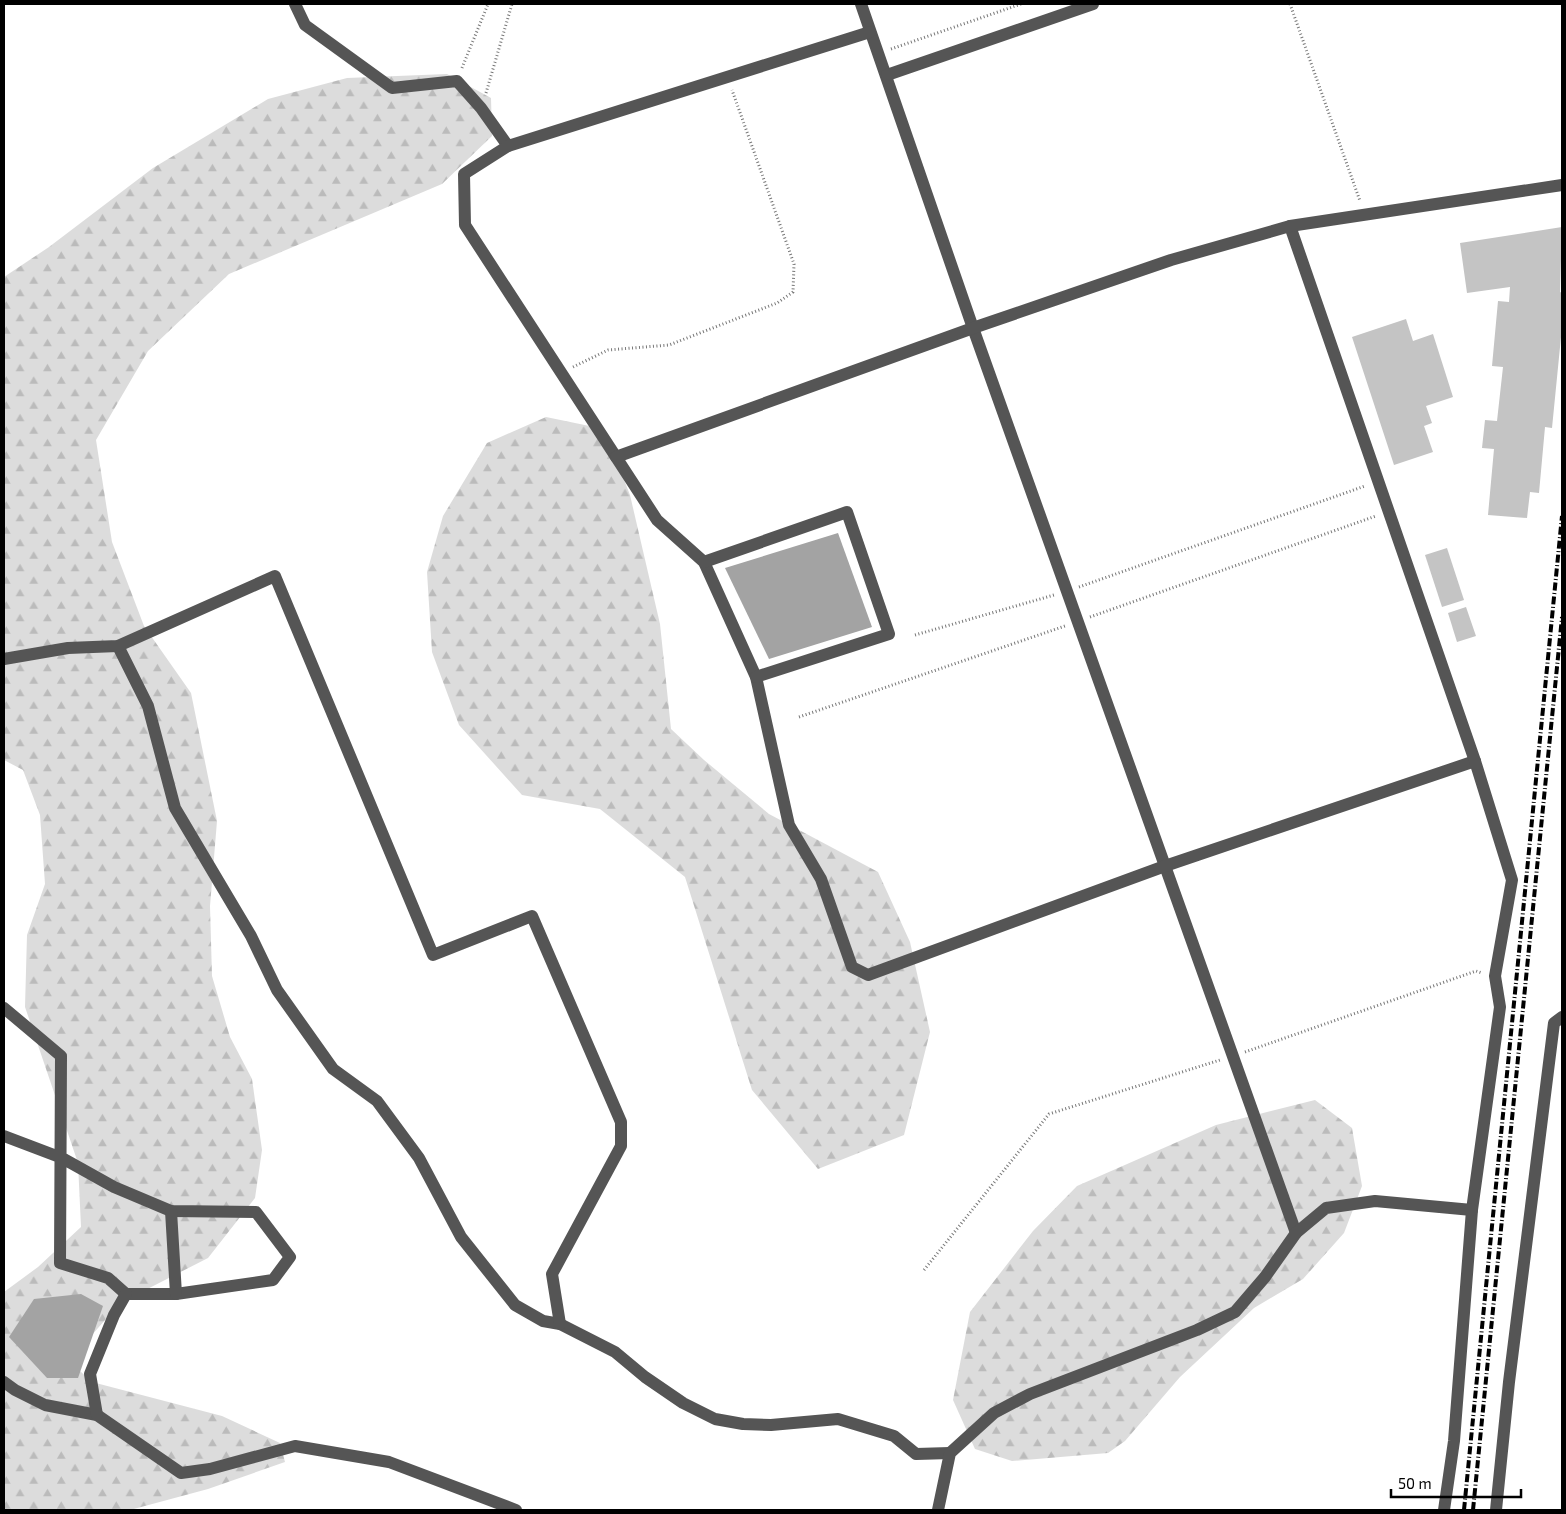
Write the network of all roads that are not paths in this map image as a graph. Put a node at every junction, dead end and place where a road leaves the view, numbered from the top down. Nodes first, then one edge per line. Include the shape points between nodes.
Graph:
1 (295, 4) edge
2 (861, 4) edge
3 (1093, 4) edge
4 (870, 32) junction
5 (887, 74) junction
6 (508, 146) junction
7 (1562, 185) edge
8 (1290, 226) junction
9 (973, 328) junction
10 (616, 456) junction
11 (704, 562) junction
12 (118, 646) junction
13 (4, 659) edge
14 (756, 677) junction
15 (1475, 761) junction
16 (1165, 866) junction
17 (4, 1008) edge
18 (1562, 1017) edge
19 (4, 1136) edge
20 (62, 1158) junction
21 (1472, 1210) junction
22 (171, 1211) junction
23 (1296, 1233) junction
24 (126, 1294) junction
25 (176, 1294) junction
26 (560, 1324) junction
27 (4, 1382) edge
28 (97, 1415) junction
29 (950, 1452) junction
30 (516, 1510) edge
31 (938, 1510) edge
32 (1444, 1510) edge
33 (1496, 1510) edge

1 - 6 street via 305,25 392,88 457,80
2 - 4 street
3 - 5 street
4 - 5 street
4 - 6 street
5 - 9 street
6 - 10 street via 464,174 464,225
7 - 8 street
8 - 9 street via 1171,260
8 - 15 street
9 - 10 street
9 - 16 street
10 - 11 street via 657,520
11 - 14 street
11 - 14 street via 847,512 888,634
12 - 13 street via 68,648
12 - 26 street via 148,706 176,808 252,936 277,990 333,1069 376,1101 419,1158 461,1237 516,1304 543,1321
12 - 26 street via 275,576 433,955 532,916 621,1122 621,1146 552,1274
14 - 16 street via 789,826 821,879 852,967 868,975
15 - 16 street
15 - 21 street via 1512,880 1495,976 1500,1007
16 - 23 street
17 - 20 street via 61,1056
18 - 33 street via 1554,1023
19 - 20 street
20 - 22 street via 114,1187
20 - 24 street via 60,1263 108,1278
21 - 23 street via 1375,1201 1326,1208
21 - 32 street via 1454,1441
22 - 25 street
22 - 25 street via 256,1212 290,1257 273,1280
23 - 29 street via 1235,1312 1197,1330 1030,1394 994,1413
24 - 25 street
24 - 28 street via 90,1374
26 - 29 street via 615,1352 645,1377 715,1419 771,1425 838,1419 894,1436 916,1454
27 - 28 street via 45,1405
28 - 30 street via 181,1473 295,1446 388,1462
29 - 31 street

